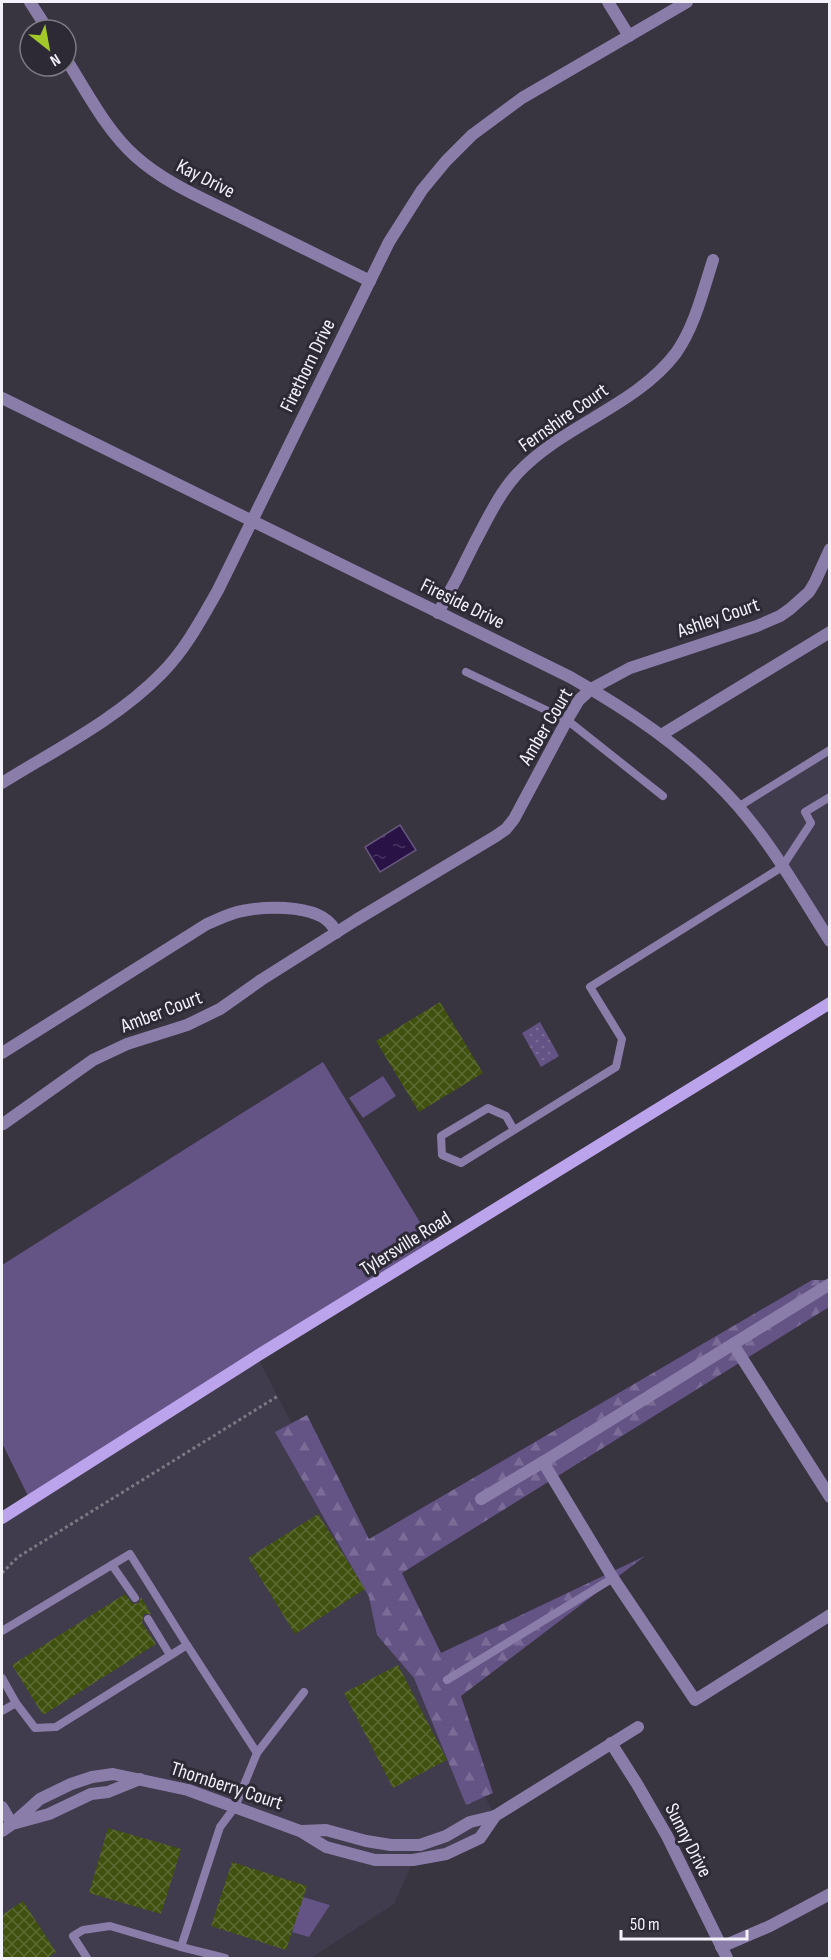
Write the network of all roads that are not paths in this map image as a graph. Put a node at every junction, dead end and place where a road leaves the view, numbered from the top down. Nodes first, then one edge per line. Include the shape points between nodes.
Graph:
1 (30, 2) edge
2 (608, 2) edge
3 (687, 2) edge
4 (40, 18) edge
5 (629, 36) junction
6 (78, 78) edge
7 (713, 260) dead end
8 (370, 281) junction
9 (2, 398) edge
10 (251, 520) junction
11 (830, 549) edge
12 (438, 613) junction
13 (830, 632) edge
14 (466, 672) dead end
15 (591, 689) junction
16 (567, 720) junction
17 (661, 735) junction
18 (830, 750) edge
19 (2, 783) edge
20 (663, 796) dead end
21 (830, 797) edge
22 (738, 807) junction
23 (782, 867) junction
24 (336, 933) junction
25 (830, 941) edge
26 (830, 1003) edge
27 (2, 1053) edge
28 (2, 1124) edge
29 (514, 1130) junction
30 (830, 1284) edge
31 (734, 1344) junction
32 (543, 1462) junction
33 (830, 1497) edge
34 (481, 1499) dead end
35 (2, 1518) edge
36 (112, 1565) junction
37 (614, 1578) junction
38 (135, 1598) dead end
39 (830, 1615) edge
40 (148, 1619) dead end
41 (2, 1631) edge
42 (187, 1645) junction
43 (170, 1655) junction
44 (2, 1678) edge
45 (447, 1680) dead end
46 (304, 1692) dead end
47 (16, 1703) junction
48 (2, 1711) edge
49 (638, 1726) dead end
50 (611, 1743) junction
51 (257, 1753) junction
52 (2, 1807) edge
53 (235, 1807) junction
54 (495, 1815) junction
55 (7, 1827) edge
56 (300, 1831) junction
57 (830, 1894) edge
58 (181, 1947) junction
59 (721, 1947) junction
60 (87, 1959) edge
61 (225, 1959) edge
62 (727, 1959) edge

1 - 4 street
2 - 5 street
3 - 5 street, Firethorn Drive
5 - 8 street, Firethorn Drive via 522,99 472,135 422,190
6 - 8 street, Kay Drive via 117,137 153,170
7 - 12 street, Fernshire Court via 697,308 675,353 649,381 554,443 516,475 496,502
8 - 10 street, Firethorn Drive
9 - 10 street, Fireside Drive
10 - 12 street, Fireside Drive
10 - 19 street, Firethorn Drive via 199,623 161,674 102,721
11 - 15 street, Ashley Court via 808,592 780,616 630,668
12 - 15 street, Fireside Drive
13 - 17 street
14 - 16 lane
15 - 16 street, Amber Court
15 - 17 street, Fireside Drive
16 - 20 lane
16 - 24 street, Amber Court via 506,829
17 - 22 street, Fireside Drive via 684,752
18 - 22 lane
21 - 23 lane via 806,812 812,824
22 - 23 street, Fireside Drive
23 - 25 street, Fireside Drive
23 - 29 lane via 590,987 622,1039 616,1067
24 - 27 street via 319,916 292,908 230,914 207,924
24 - 28 street, Amber Court via 220,1009 93,1060
26 - 35 main road, Tylersville Road
29 - 29 lane via 461,1163 442,1155 441,1136 488,1108 506,1116
30 - 31 street
31 - 32 street
31 - 33 street
32 - 34 street
32 - 37 street
36 - 38 lane
36 - 41 lane
36 - 42 lane via 130,1554
37 - 39 street via 695,1700
37 - 45 lane
40 - 43 lane
42 - 43 lane
42 - 51 lane
43 - 47 lane via 56,1727 35,1728
44 - 47 lane
46 - 51 lane
47 - 48 lane
49 - 50 street, Thornberry Court
50 - 54 street, Thornberry Court
50 - 59 street, Sunny Drive via 667,1836
51 - 53 lane
52 - 55 street
53 - 55 street, Thornberry Court via 188,1790 113,1774 71,1784 40,1799
53 - 56 street, Thornberry Court
53 - 58 lane via 220,1827
54 - 56 street, Thornberry Court via 420,1845 366,1841 326,1830
54 - 56 street, Thornberry Court via 480,1838 447,1854 413,1860 375,1860 326,1847
57 - 59 street
58 - 60 lane via 110,1926 83,1930 73,1936
58 - 61 lane
59 - 62 street, Sunny Drive

